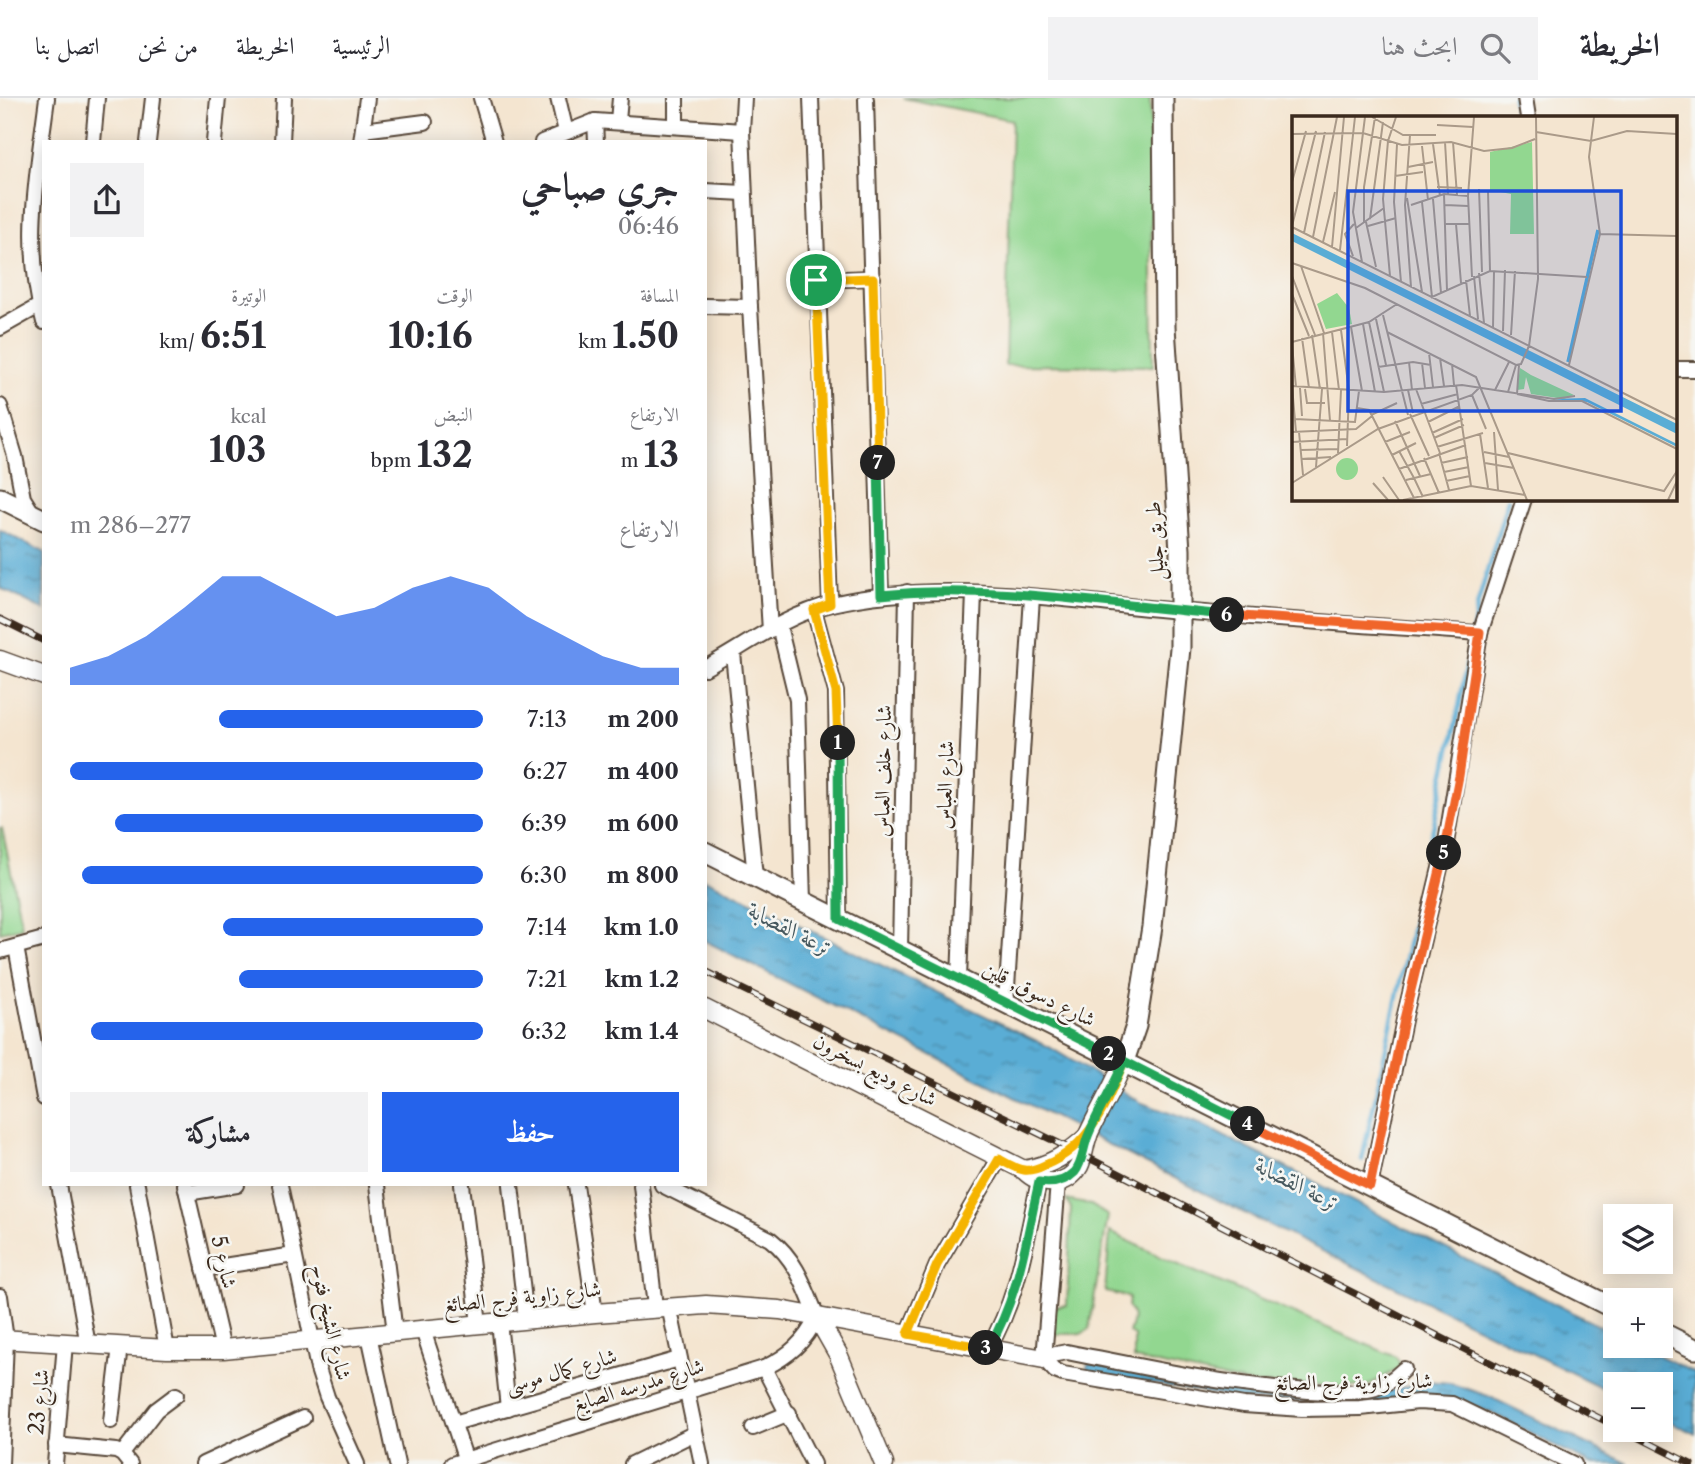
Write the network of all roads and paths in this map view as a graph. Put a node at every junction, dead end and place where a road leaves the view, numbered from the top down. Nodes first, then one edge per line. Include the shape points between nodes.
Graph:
1 (47, 98) edge
2 (97, 98) edge
3 (153, 98) edge
4 (218, 98) edge
5 (284, 98) edge
6 (367, 98) edge
7 (481, 98) edge
8 (558, 98) edge
9 (620, 98) edge
10 (676, 98) edge
11 (744, 98) edge
12 (811, 98) edge
13 (1163, 98) edge
14 (1525, 98) edge
15 (866, 99) edge
16 (1528, 116) edge
17 (425, 121) dead end
18 (595, 121) junction
19 (618, 121) junction
20 (676, 126) junction
21 (742, 131) junction
22 (566, 132) junction
23 (363, 137) edge
24 (93, 140) edge
25 (148, 140) edge
26 (214, 140) edge
27 (282, 140) edge
28 (493, 140) edge
29 (547, 140) edge
30 (596, 140) edge
31 (707, 191) edge
32 (744, 193) junction
33 (873, 278) junction
34 (816, 280) junction
35 (39, 306) junction
36 (707, 306) edge
37 (750, 307) junction
38 (42, 316) edge
39 (0, 328) edge
40 (0, 406) edge
41 (0, 498) edge
42 (1524, 500) edge
43 (38, 517) edge
44 (907, 592) junction
45 (974, 593) junction
46 (881, 595) junction
47 (1032, 597) junction
48 (830, 604) junction
49 (814, 610) junction
50 (1181, 611) junction
51 (774, 629) junction
52 (1480, 632) junction
53 (733, 653) junction
54 (0, 660) edge
55 (707, 667) edge
56 (42, 675) edge
57 (707, 853) edge
58 (755, 877) junction
59 (803, 901) junction
60 (839, 919) junction
61 (42, 940) edge
62 (16, 947) junction
63 (900, 950) junction
64 (0, 951) edge
65 (959, 979) junction
66 (1006, 1003) junction
67 (707, 1010) edge
68 (1120, 1070) junction
69 (42, 1087) edge
70 (1088, 1136) junction
71 (999, 1159) junction
72 (1024, 1170) junction
73 (1039, 1182) junction
74 (1058, 1182) junction
75 (60, 1186) edge
76 (137, 1186) edge
77 (220, 1186) edge
78 (280, 1186) edge
79 (377, 1186) edge
80 (462, 1186) edge
81 (511, 1186) edge
82 (576, 1186) edge
83 (641, 1186) edge
84 (664, 1186) edge
85 (1370, 1186) junction
86 (186, 1189) edge
87 (294, 1255) junction
88 (204, 1269) junction
89 (0, 1296) edge
90 (1603, 1303) edge
91 (662, 1307) junction
92 (595, 1312) junction
93 (817, 1317) junction
94 (526, 1319) junction
95 (499, 1322) junction
96 (479, 1324) junction
97 (423, 1330) junction
98 (395, 1333) junction
99 (908, 1334) junction
100 (369, 1335) junction
101 (1673, 1338) edge
102 (3, 1340) edge
103 (312, 1341) junction
104 (65, 1343) junction
105 (88, 1345) junction
106 (120, 1346) junction
107 (167, 1349) junction
108 (223, 1349) junction
109 (988, 1349) junction
110 (1695, 1349) edge
111 (679, 1359) junction
112 (1044, 1359) junction
113 (764, 1368) junction
114 (1404, 1370) dead end
115 (686, 1392) junction
116 (176, 1395) dead end
117 (508, 1408) junction
118 (789, 1413) junction
119 (303, 1418) dead end
120 (111, 1421) dead end
121 (454, 1423) junction
122 (753, 1428) dead end
123 (695, 1433) junction
124 (57, 1445) junction
125 (126, 1459) edge
126 (462, 1463) edge
127 (881, 1463) edge
128 (1, 1464) edge
129 (55, 1464) edge
130 (203, 1464) edge
131 (357, 1464) edge
132 (397, 1464) edge
133 (632, 1464) edge
134 (702, 1464) edge
135 (813, 1464) edge
136 (1574, 1464) edge

1 - 35 street via 31,230
2 - 24 street
3 - 25 street
4 - 26 street
5 - 27 street
6 - 23 street
7 - 28 street
8 - 22 street
9 - 19 street
10 - 20 street
11 - 21 street
12 - 34 street
13 - 50 main road, طريق جليل via 1165,327
14 - 16 street
15 - 33 street
17 - 23 street
18 - 19 street
18 - 22 street
18 - 30 street
19 - 20 street
20 - 21 street
21 - 32 street
22 - 29 street
31 - 32 street
32 - 37 street
33 - 34 street
33 - 46 street
34 - 48 street
35 - 38 street
35 - 39 street
36 - 37 street
37 - 51 street
40 - 43 street via 23,498
41 - 43 main road
42 - 52 street
44 - 45 street
44 - 46 street
44 - 63 street, شارع خلف العباس
45 - 47 street
45 - 65 street, شارع العباس
46 - 48 street
47 - 50 street
47 - 66 street
48 - 49 street
49 - 51 street
49 - 60 street via 836,692
50 - 52 street
50 - 68 main road, طريق جليل via 1153,916 1138,1015
51 - 53 street
51 - 59 street via 797,699
52 - 85 street via 1447,843
53 - 55 street
53 - 58 street
54 - 56 street
57 - 58 main road, شارع دسوق, قلين
58 - 59 main road, شارع دسوق, قلين
59 - 60 main road, شارع دسوق, قلين
60 - 63 main road, شارع دسوق, قلين
61 - 62 street
62 - 64 street
62 - 69 street
63 - 65 main road, شارع دسوق, قلين
65 - 66 main road, شارع دسوق, قلين
66 - 68 main road, شارع دسوق, قلين
67 - 71 street, شارع وديع بسخرون
68 - 70 street
68 - 85 main road, شارع دسوق, قلين
70 - 72 street via 1056,1161
70 - 74 street via 1080,1164
71 - 72 street, شارع وديع بسخرون
71 - 99 street via 937,1265
72 - 73 street, شارع وديع بسخرون
73 - 74 street
73 - 109 street via 1015,1292
74 - 112 street
75 - 105 street
76 - 107 street
77 - 86 street
78 - 87 street, شارع الشيخ فتوح
79 - 98 street
80 - 96 street
81 - 94 street
82 - 92 street
83 - 91 street
84 - 93 street via 781,1247 797,1269
85 - 90 main road, شارع دسوق, قلين
86 - 88 street, شارع 5
87 - 88 street
87 - 103 street, شارع الشيخ فتوح
88 - 108 street, شارع 5
89 - 102 street
91 - 92 street, شارع زاوية فرج الصائغ
91 - 93 street, شارع زاوية فرج الصائغ via 743,1307
91 - 111 street
92 - 94 street, شارع زاوية فرج الصائغ
93 - 99 street, شارع زاوية فرج الصائغ
93 - 113 street, شارع مدرسه الصايغ via 797,1348
93 - 127 street via 838,1354
94 - 95 street, شارع زاوية فرج الصائغ
95 - 96 street, شارع زاوية فرج الصائغ
95 - 117 street
96 - 97 street, شارع زاوية فرج الصائغ
97 - 98 street, شارع زاوية فرج الصائغ
97 - 121 street
98 - 100 street, شارع زاوية فرج الصائغ
99 - 109 street, شارع زاوية فرج الصائغ
100 - 103 street, شارع زاوية فرج الصائغ
100 - 132 street
101 - 110 main road
102 - 104 street, شارع زاوية فرج الصائغ
102 - 128 street
103 - 108 street, شارع زاوية فرج الصائغ
103 - 131 street, شارع الشيخ فتوح via 327,1397
104 - 105 street, شارع زاوية فرج الصائغ
104 - 124 street, شارع 23
105 - 106 street, شارع زاوية فرج الصائغ
106 - 107 street, شارع زاوية فرج الصائغ
106 - 120 street
107 - 108 street, شارع زاوية فرج الصائغ
109 - 112 street, شارع زاوية فرج الصائغ
111 - 115 street
111 - 117 street, شارع كمال موسى
112 - 114 street, شارع زاوية فرج الصائغ via 1067,1352 1231,1383 1307,1391 1366,1391
112 - 136 street, شارع زاوية فرج الصائغ via 1062,1374 1244,1405 1302,1409 1452,1404
113 - 115 street, شارع مدرسه الصايغ
113 - 118 street
115 - 123 street
115 - 126 street, شارع مدرسه الصايغ
116 - 125 street via 156,1410
117 - 121 street, شارع كمال موسى
118 - 122 street
118 - 135 street
119 - 130 street
121 - 126 street
123 - 133 street
123 - 134 street
124 - 125 street via 109,1449
124 - 129 street, شارع 23

